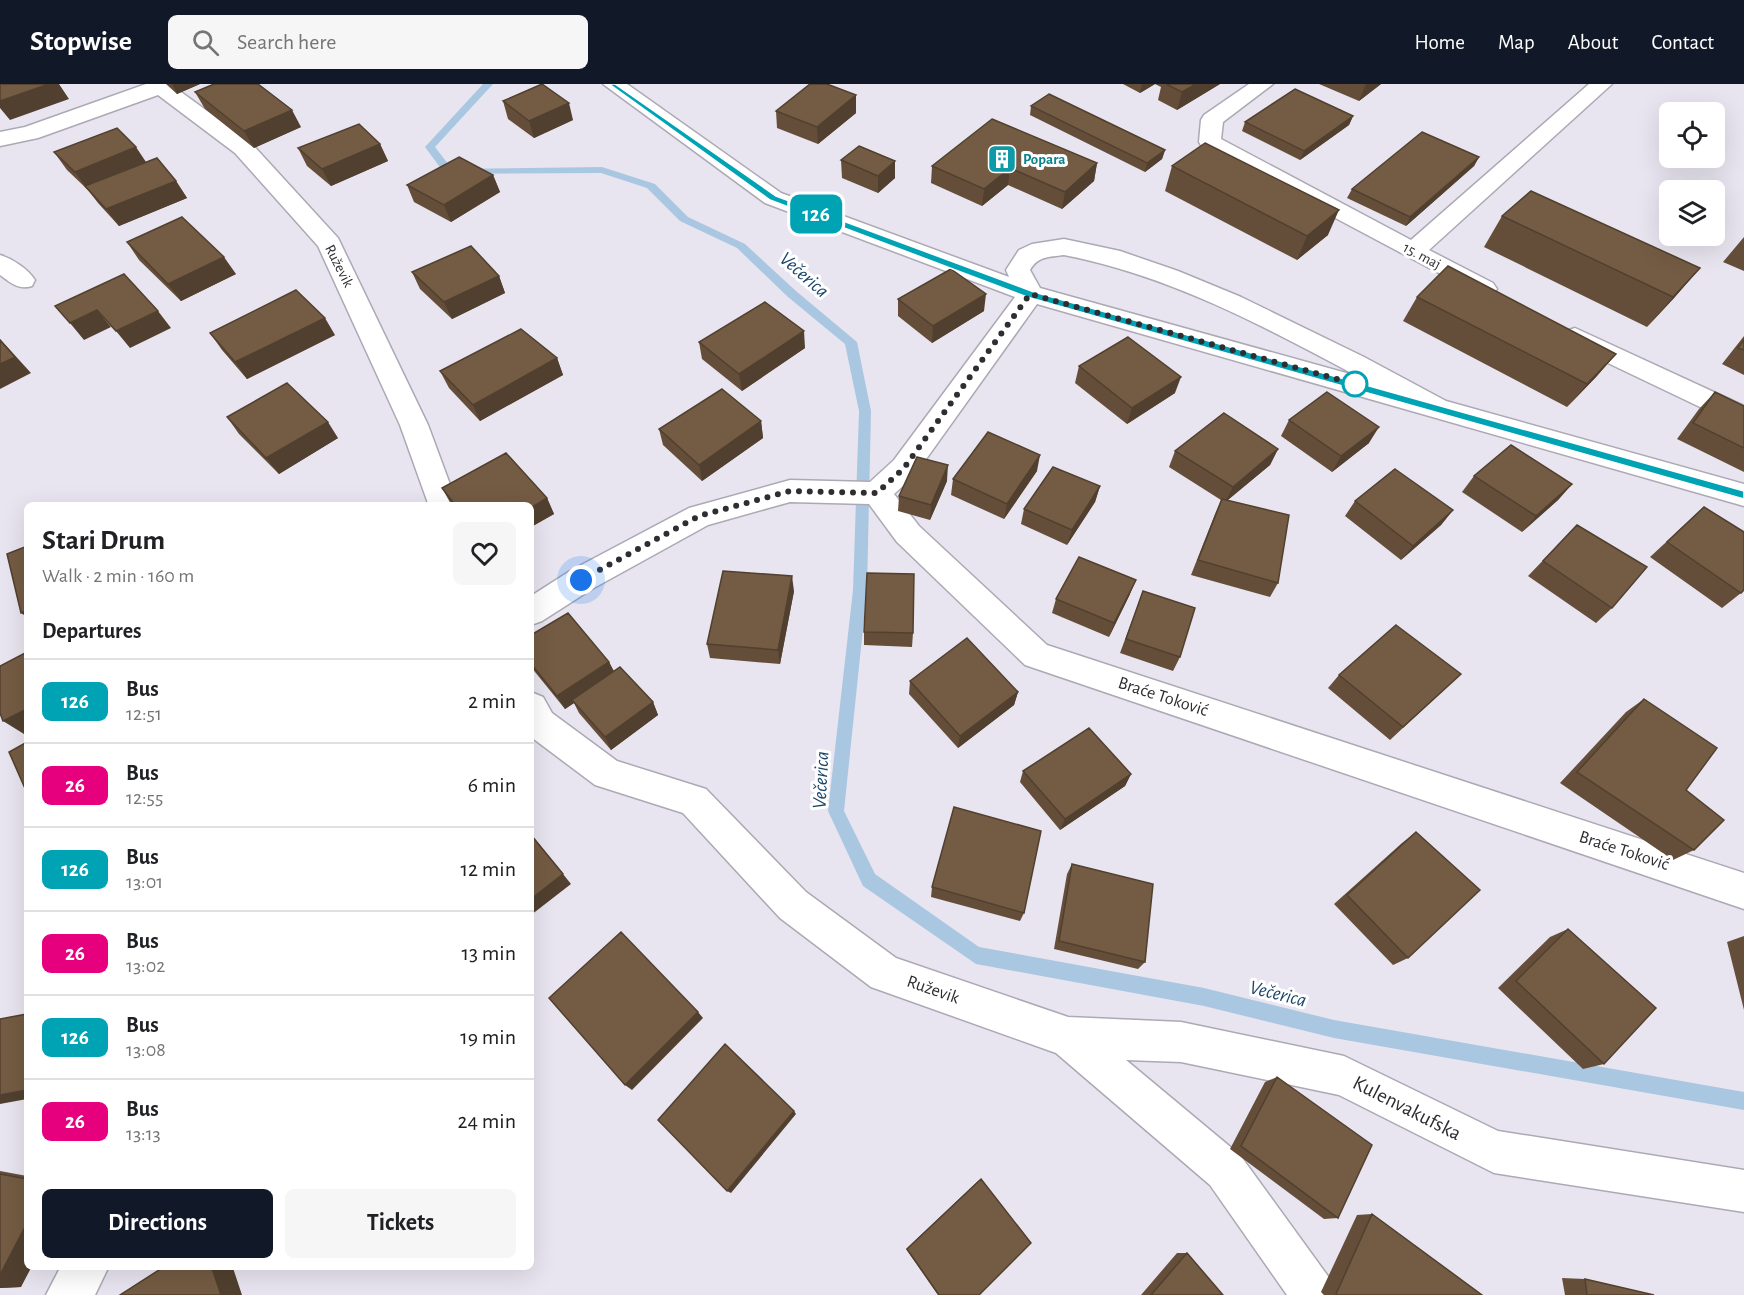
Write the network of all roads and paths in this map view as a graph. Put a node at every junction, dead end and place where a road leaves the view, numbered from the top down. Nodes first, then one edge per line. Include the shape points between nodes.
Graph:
1 (613, 84) edge
2 (1263, 84) edge
3 (1602, 84) edge
4 (158, 85) edge
5 (0, 138) edge
6 (1413, 251) junction
7 (0, 263) edge
8 (23, 280) dead end
9 (1030, 294) junction
10 (1504, 300) edge
11 (1555, 327) edge
12 (1436, 407) junction
13 (1744, 418) edge
14 (877, 493) junction
15 (1744, 495) edge
16 (443, 502) edge
17 (534, 610) edge
18 (534, 720) edge
19 (1744, 891) edge
20 (1068, 1037) junction
21 (1744, 1191) edge
22 (85, 1270) edge
23 (69, 1295) edge
24 (1314, 1295) edge

1 - 9 street via 773,198
2 - 6 street, 15. maj via 1212,120 1210,142
3 - 6 street
4 - 5 street via 30,133
4 - 16 street, Ruževik via 243,148 329,243 414,425
6 - 10 street, 15. maj
7 - 8 street
9 - 12 street
9 - 12 street via 1018,270 1031,252 1070,247 1105,253 1244,309
9 - 14 street via 904,468
11 - 13 street
12 - 15 street
14 - 17 street via 790,491 699,516
14 - 19 street, Braće Toković via 908,534 1036,655
18 - 20 street, Ruževik via 608,774 694,800 793,905 885,973
20 - 21 street, Kulenvakufska via 1181,1042 1344,1076 1494,1152
20 - 24 street, Ruževik via 1225,1170
22 - 23 street

